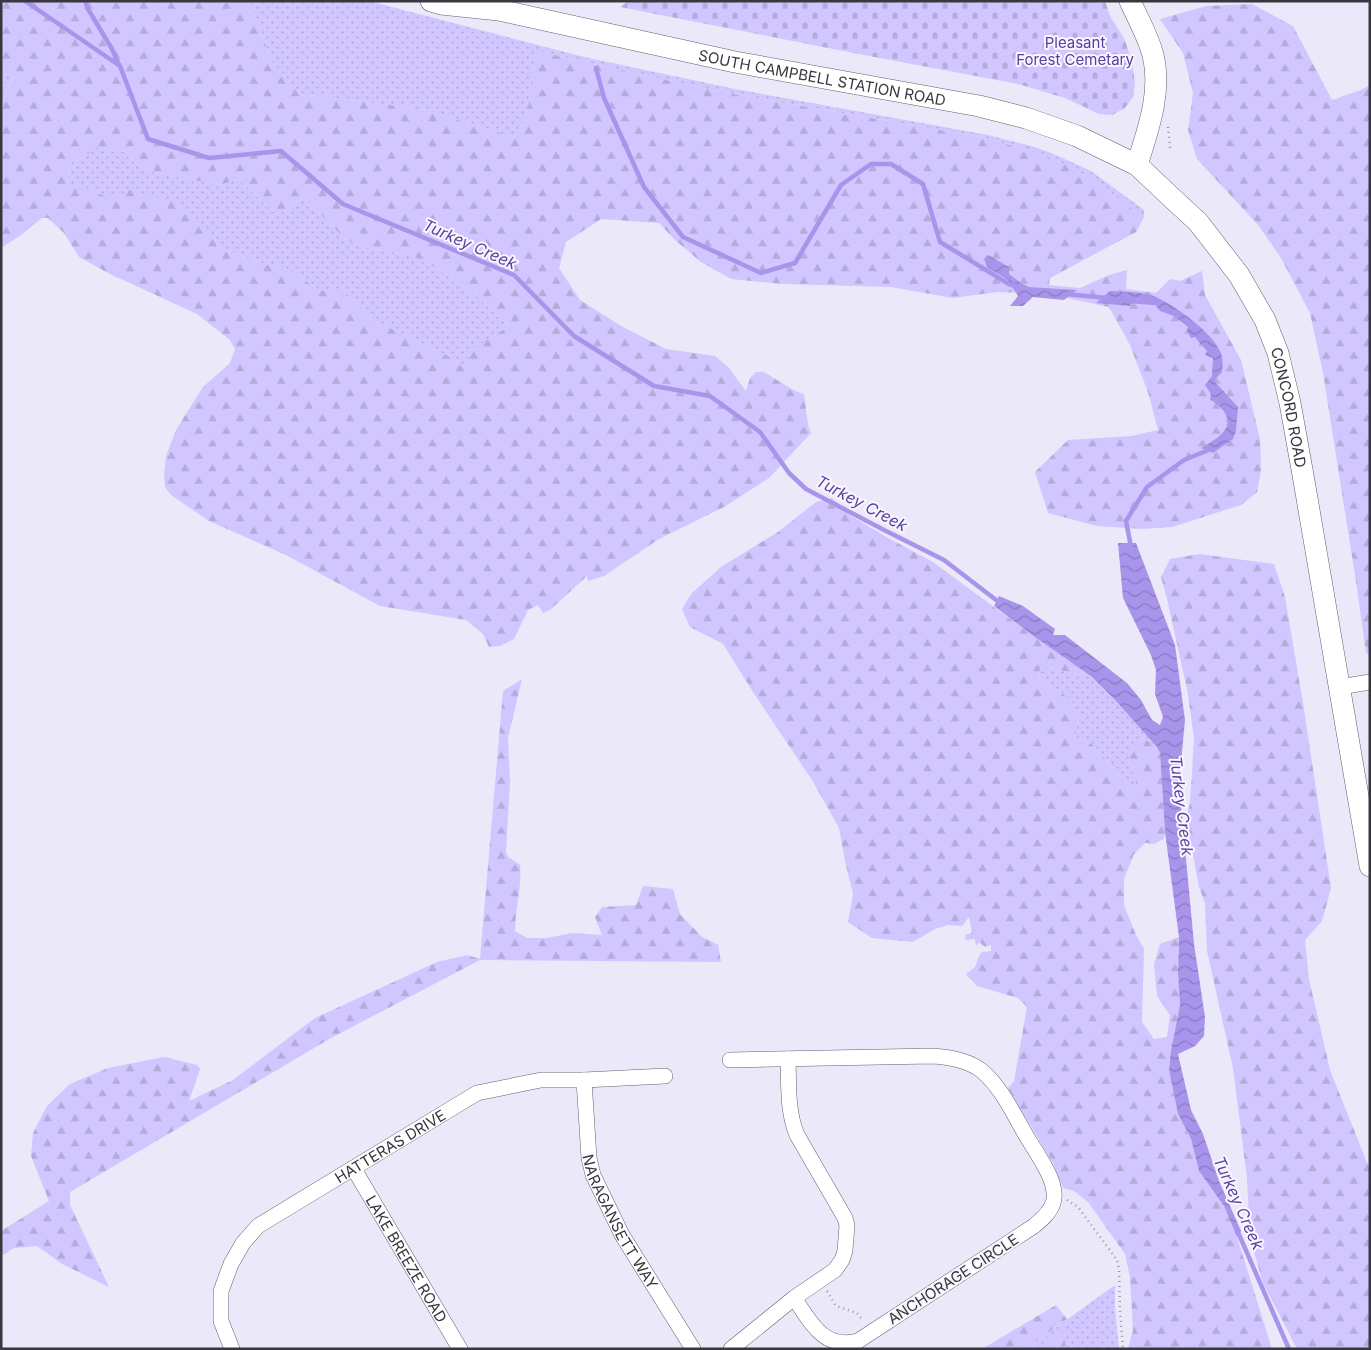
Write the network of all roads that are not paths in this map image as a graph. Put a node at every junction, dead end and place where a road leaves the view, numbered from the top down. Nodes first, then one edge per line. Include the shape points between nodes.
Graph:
1 (431, 1) edge
2 (1130, 1) edge
3 (491, 6) edge
4 (1137, 165) junction
5 (1370, 682) edge
6 (1340, 687) junction
7 (1370, 866) edge
8 (788, 1059) junction
9 (730, 1060) dead end
10 (665, 1076) dead end
11 (584, 1080) junction
12 (354, 1169) junction
13 (794, 1298) junction
14 (232, 1349) edge
15 (460, 1349) edge
16 (693, 1349) edge
17 (731, 1349) edge

1 - 3 main road, SOUTH CAMPBELL STATION ROAD
2 - 4 main road via 1153,54 1156,74 1150,124
3 - 4 main road, SOUTH CAMPBELL STATION ROAD via 735,62 979,106 1077,136
4 - 6 main road, CONCORD ROAD via 1198,222 1239,275 1265,320 1278,353 1302,466
5 - 6 street
6 - 7 main road, CONCORD ROAD
8 - 9 street
8 - 13 street via 792,1124 847,1225 846,1245 835,1270
8 - 13 street, ANCHORAGE CIRCLE via 932,1056 974,1066 999,1090 1044,1166 1053,1184 1054,1197 1047,1213 1034,1226 850,1344 834,1344 825,1339
10 - 11 street, HATTERAS DRIVE
11 - 12 street, HATTERAS DRIVE via 541,1080 477,1093
11 - 16 street, NARAGANSETT WAY via 593,1175 622,1235
12 - 14 street, HATTERAS DRIVE via 258,1226 243,1243 221,1291 221,1321
12 - 15 street, LAKE BREEZE ROAD
13 - 17 street

